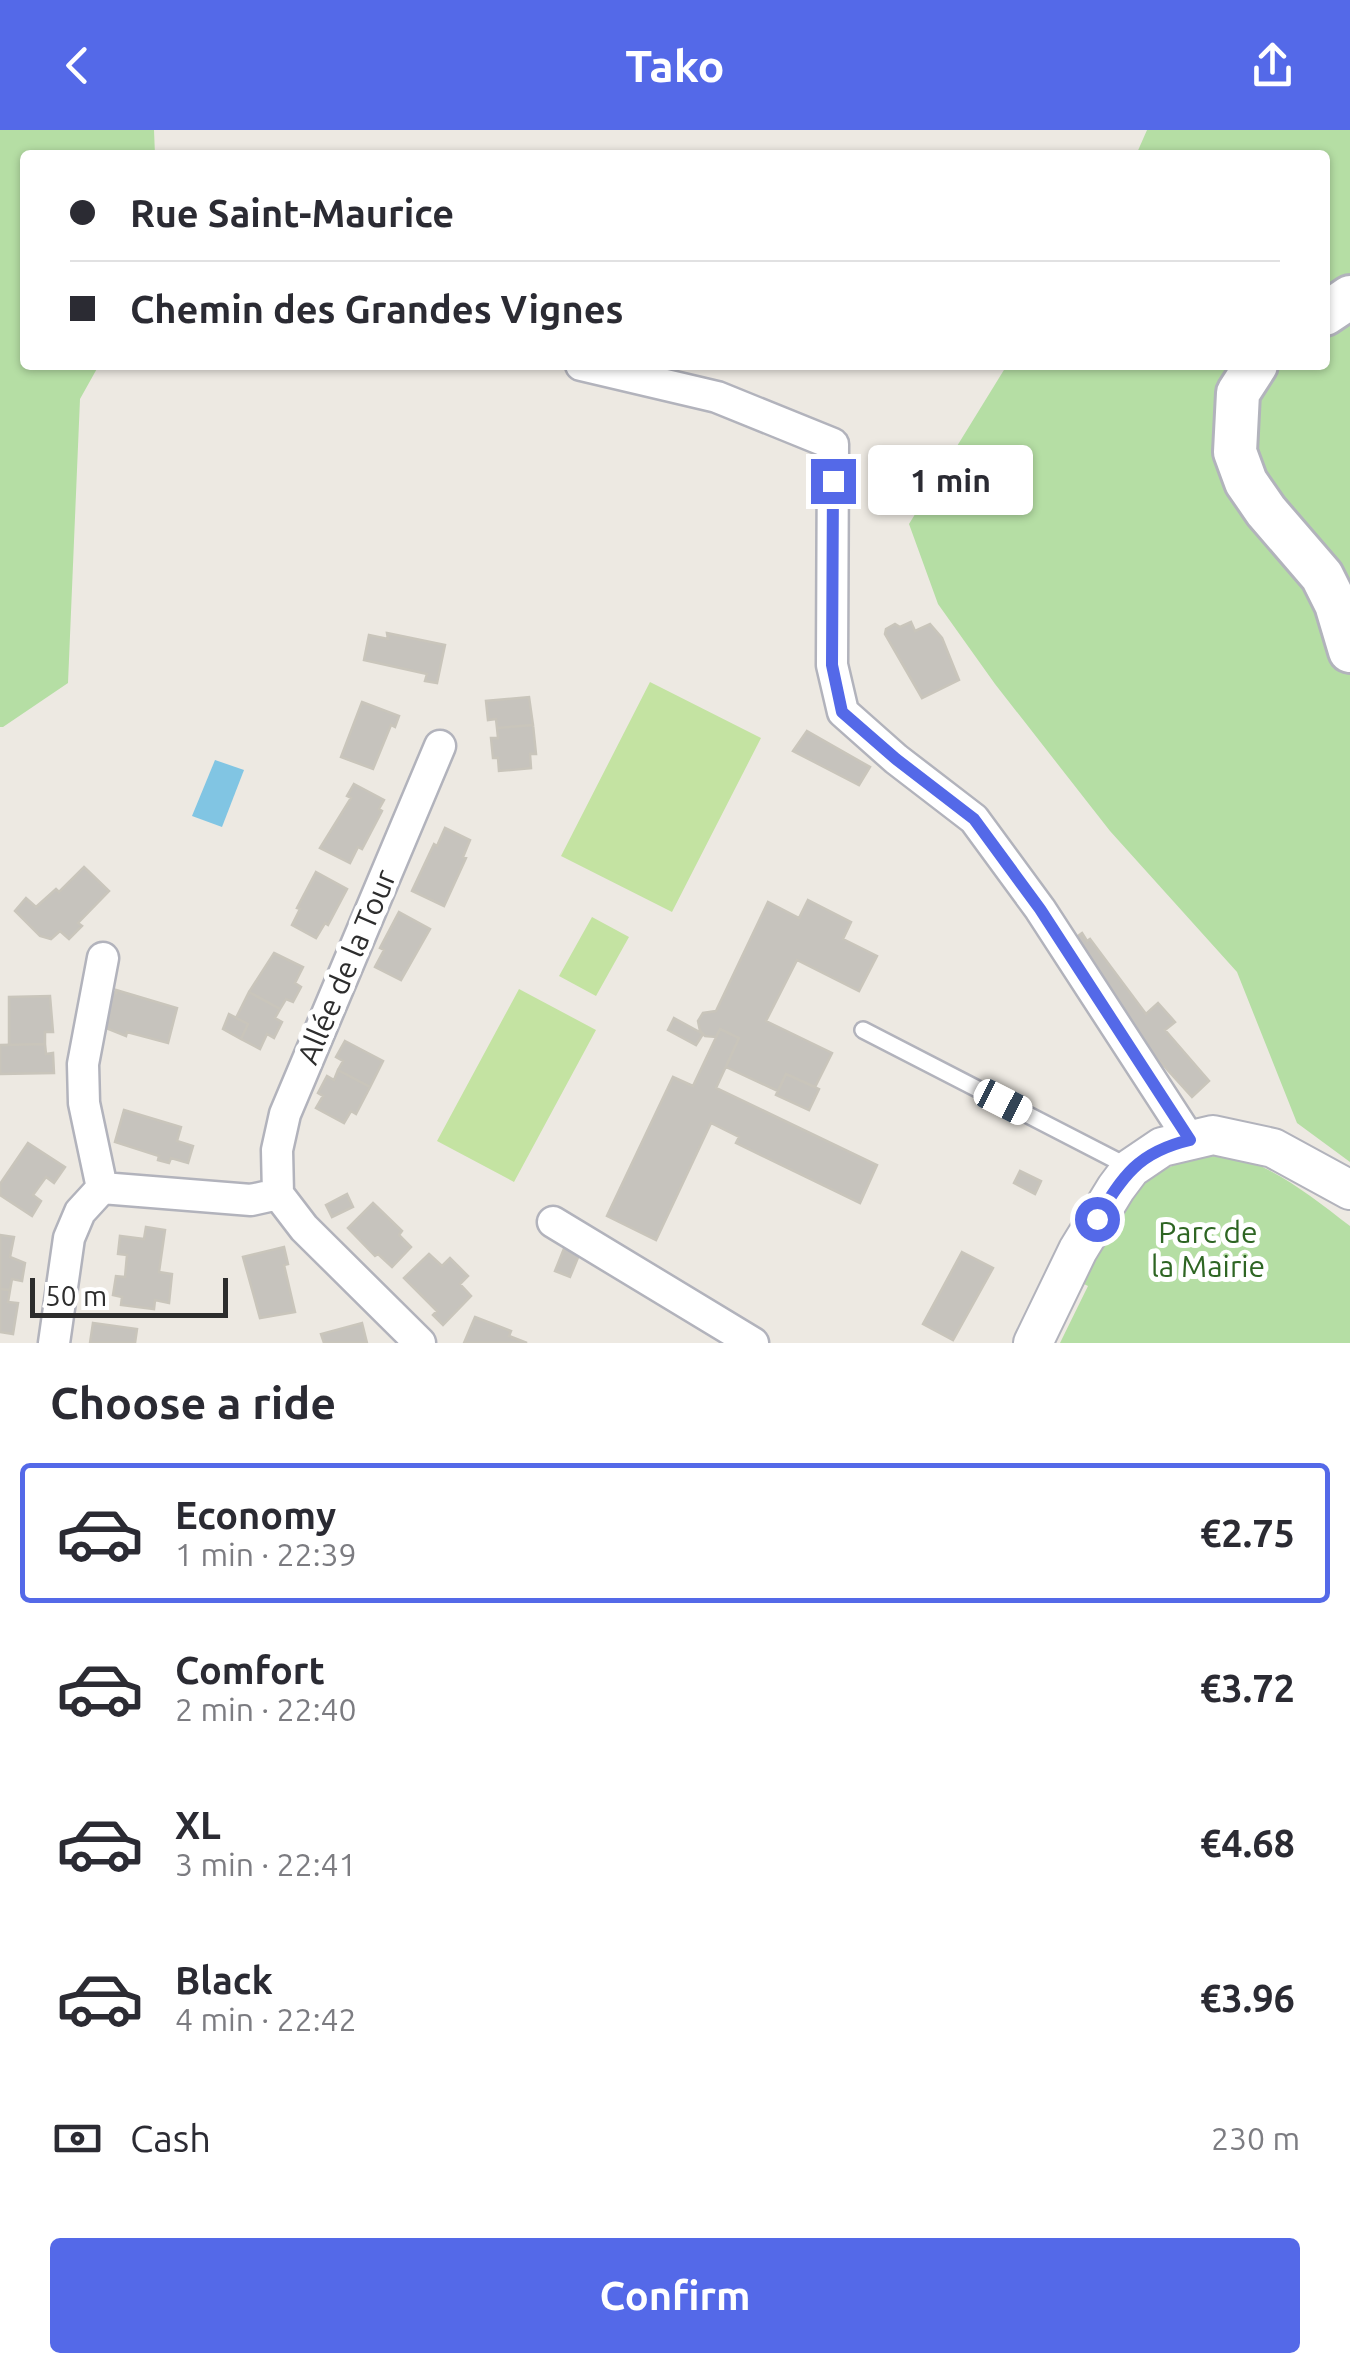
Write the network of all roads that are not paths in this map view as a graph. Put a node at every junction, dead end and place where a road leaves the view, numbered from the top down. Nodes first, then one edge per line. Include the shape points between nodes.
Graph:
1 (602, 370) edge
2 (1253, 370) edge
3 (1350, 651) edge
4 (440, 746) dead end
5 (103, 958) dead end
6 (864, 1030) dead end
7 (1190, 1140) junction
8 (1131, 1168) junction
9 (102, 1188) junction
10 (1350, 1190) edge
11 (278, 1194) junction
12 (553, 1222) dead end
13 (54, 1343) edge
14 (420, 1343) edge
15 (754, 1343) edge
16 (1033, 1343) edge

1 - 7 street via 717,397 833,444 832,665 842,712 974,819
2 - 3 main road via 1238,392 1235,452 1266,512 1322,576
4 - 11 street, Allée de la Tour via 285,1114
5 - 9 street via 84,1064 84,1103
6 - 8 lane
7 - 8 street via 1162,1147
7 - 10 street via 1214,1135 1272,1148
8 - 16 street via 1078,1250
9 - 11 street via 252,1200
9 - 13 street via 80,1212 69,1238
11 - 14 street
12 - 15 street

